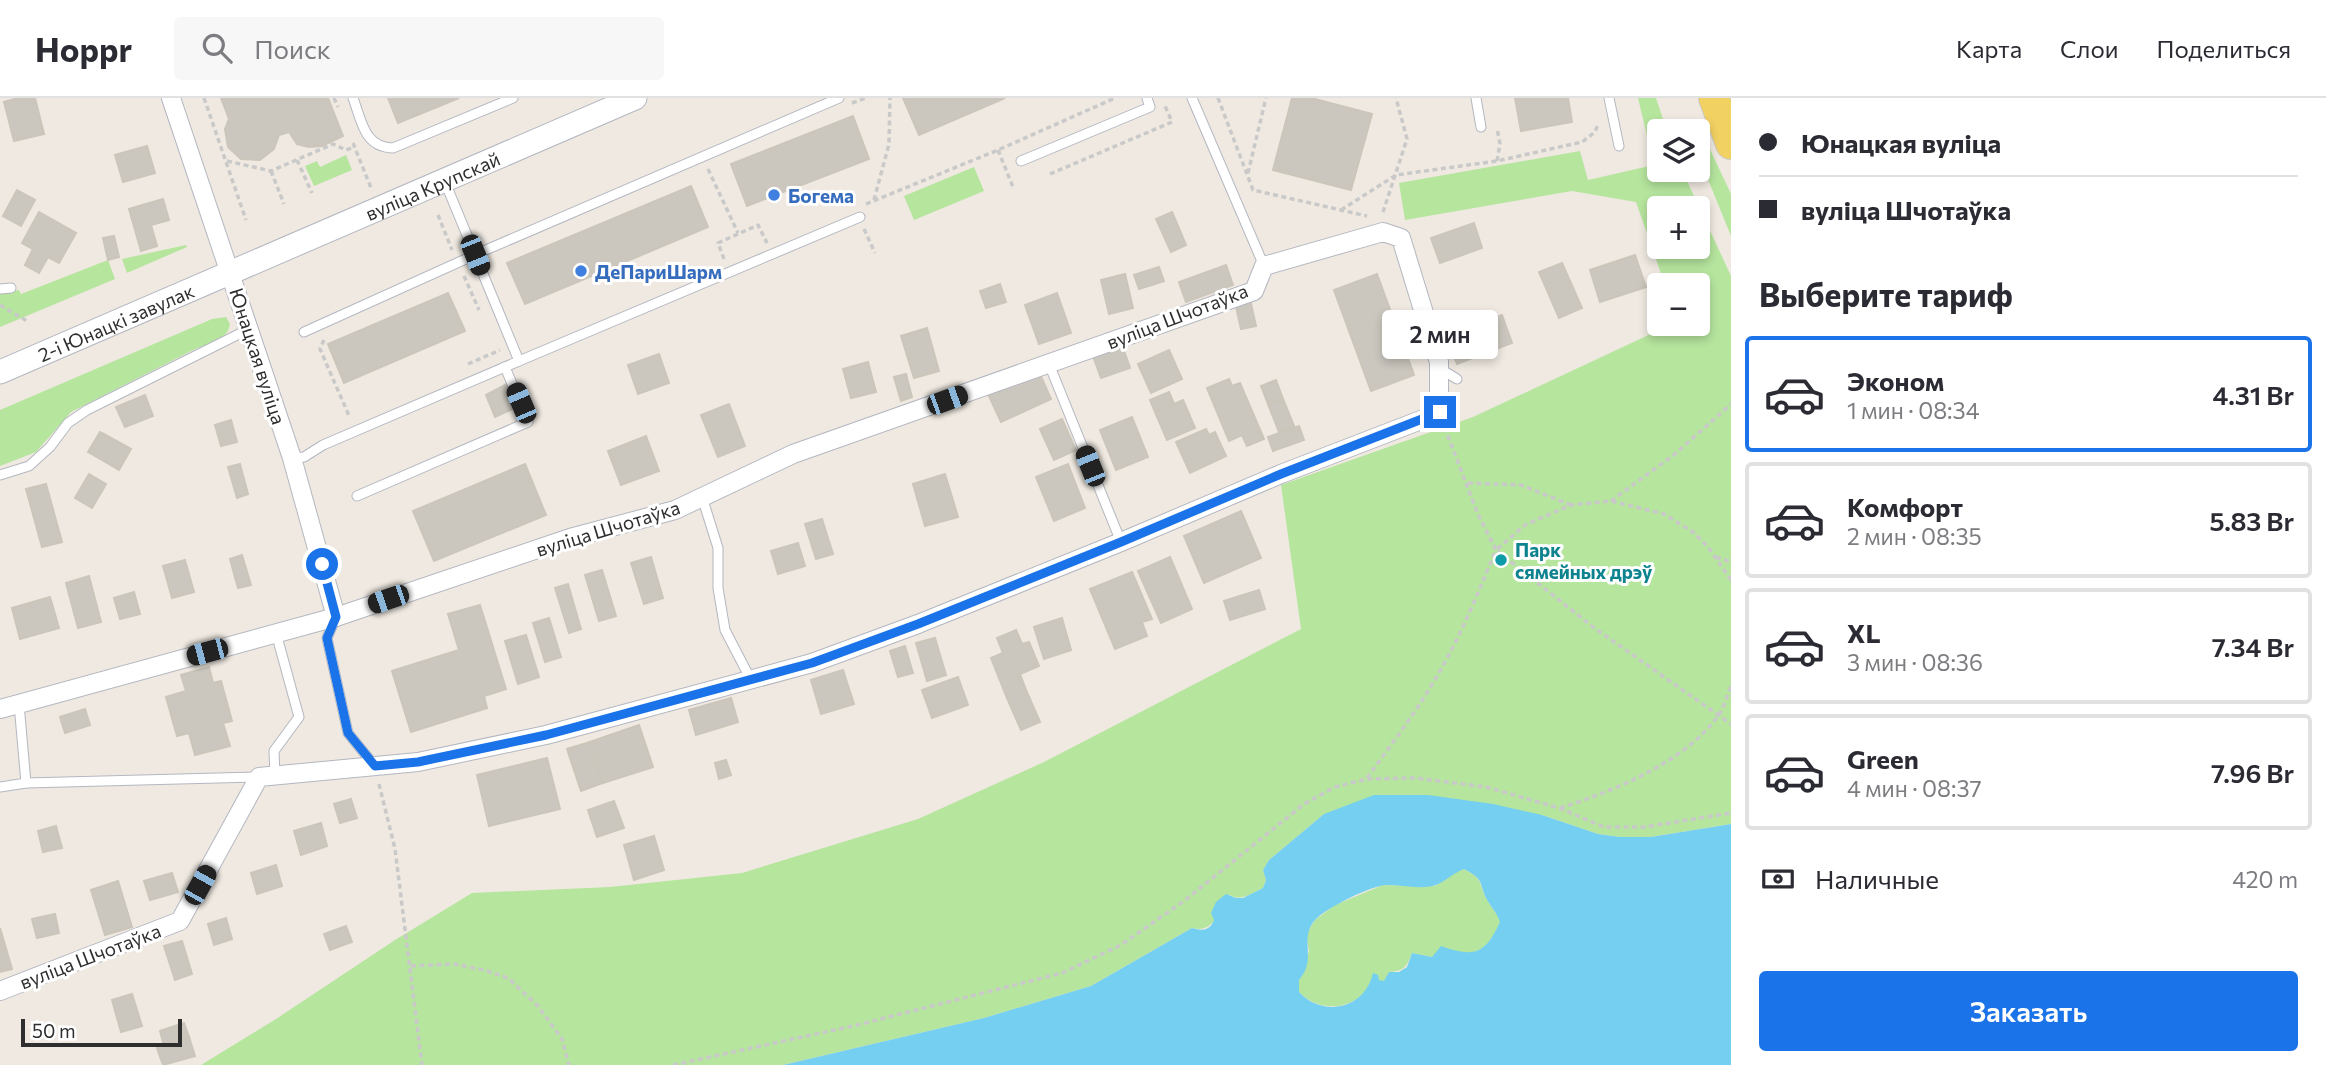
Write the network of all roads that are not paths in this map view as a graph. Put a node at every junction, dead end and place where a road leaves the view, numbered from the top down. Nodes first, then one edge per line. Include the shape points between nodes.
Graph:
1 (171, 98) edge
2 (353, 98) edge
3 (513, 98) edge
4 (635, 98) edge
5 (839, 98) edge
6 (1147, 98) edge
7 (1192, 98) edge
8 (1476, 98) edge
9 (1609, 98) edge
10 (1714, 98) edge
11 (1481, 127) dead end
12 (1731, 143) edge
13 (1619, 146) dead end
14 (1021, 161) dead end
15 (444, 180) junction
16 (858, 212) road end
17 (475, 255) junction
18 (1264, 266) junction
19 (230, 272) junction
20 (11, 288) dead end
21 (0, 289) edge
22 (249, 329) junction
23 (304, 332) dead end
24 (519, 361) junction
25 (1439, 362) junction
26 (1049, 364) junction
27 (505, 367) junction
28 (0, 372) edge
29 (1457, 379) dead end
30 (292, 458) junction
31 (0, 475) edge
32 (357, 496) dead end
33 (702, 497) junction
34 (1121, 542) junction
35 (336, 617) junction
36 (276, 633) junction
37 (751, 680) junction
38 (19, 704) junction
39 (0, 709) edge
40 (375, 766) junction
41 (267, 776) junction
42 (26, 783) junction
43 (0, 787) edge
44 (0, 991) edge

1 - 19 street, Юнацкая вуліца
2 - 3 lane via 372,142 393,148
4 - 15 street, вуліца Крупскай
5 - 17 lane
6 - 14 lane via 1150,107
7 - 18 lane
8 - 11 lane
9 - 13 lane
10 - 12 main road
15 - 17 lane
15 - 19 street, вуліца Крупскай
16 - 24 lane
17 - 23 lane
17 - 24 lane
18 - 25 street, вуліца Шчотаўка via 1383,232 1401,238
18 - 26 street, вуліца Шчотаўка via 1254,291
19 - 22 street, Юнацкая вуліца
19 - 28 street, 2-і Юнацкі завулак
20 - 21 lane
22 - 30 street, Юнацкая вуліца
22 - 31 lane via 87,410 68,423 29,466
24 - 27 lane
25 - 29 lane
25 - 34 street, вуліца Шчотаўка via 1440,412
26 - 33 street, вуліца Шчотаўка via 793,454
26 - 34 lane
27 - 30 lane via 304,457
27 - 32 lane via 528,422
30 - 35 street, Юнацкая вуліца
33 - 35 street, вуліца Шчотаўка via 675,510 570,538
33 - 37 lane via 718,548 725,629
34 - 37 street via 918,624
35 - 36 street, вуліца Шчотаўка
35 - 40 lane via 327,638 348,733
36 - 38 street, вуліца Шчотаўка
36 - 41 lane via 299,717 274,751
37 - 40 street via 546,735 418,762
38 - 39 street, вуліца Шчотаўка
38 - 42 lane
40 - 41 street
41 - 42 lane
41 - 44 street, вуліца Шчотаўка via 180,921
42 - 43 lane

